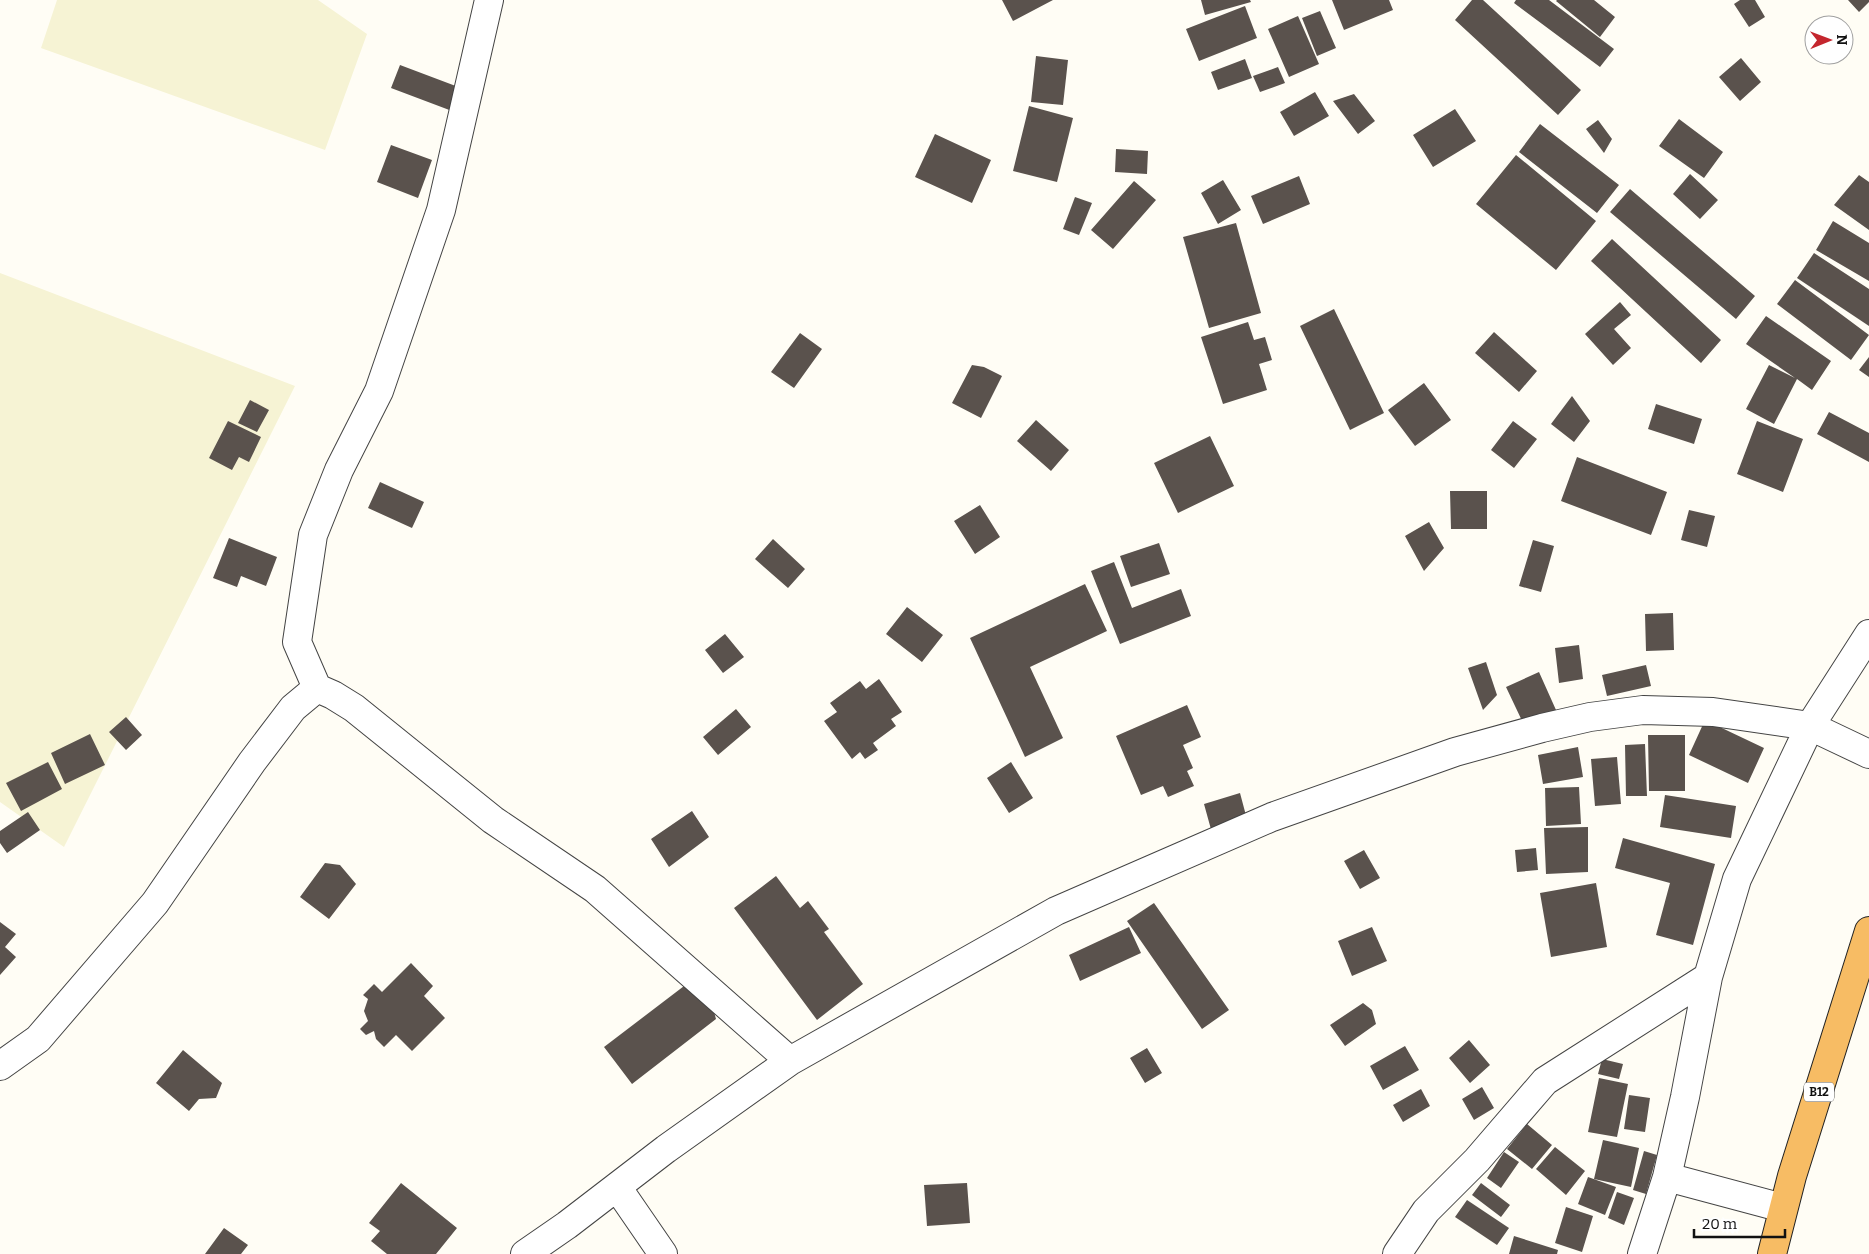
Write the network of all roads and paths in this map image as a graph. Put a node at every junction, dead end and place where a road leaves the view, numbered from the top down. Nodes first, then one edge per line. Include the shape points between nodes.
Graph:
1 (489, 0) edge
2 (1869, 634) edge
3 (317, 688) junction
4 (1810, 726) junction
5 (1869, 754) edge
6 (1869, 931) edge
7 (1708, 977) junction
8 (790, 1061) junction
9 (0, 1066) edge
10 (1667, 1177) junction
11 (616, 1187) junction
12 (1783, 1208) junction
13 (525, 1254) edge
14 (663, 1254) edge
15 (1397, 1254) edge
16 (1642, 1254) edge
17 (1772, 1254) edge

1 - 3 street via 441,210 379,391 339,470 312,535 297,642
2 - 4 street
3 - 8 street via 354,708 493,820 595,889
3 - 9 street via 293,708 258,754 155,903 38,1039
4 - 5 street
4 - 7 street via 1737,879
4 - 8 street via 1713,712 1643,710 1590,717 1455,752 1272,817 1056,911
6 - 12 highway, B12
7 - 10 street
7 - 15 street via 1545,1081 1426,1211
8 - 11 street
10 - 12 street
10 - 16 street
11 - 13 street
11 - 14 street
12 - 17 highway, B12

